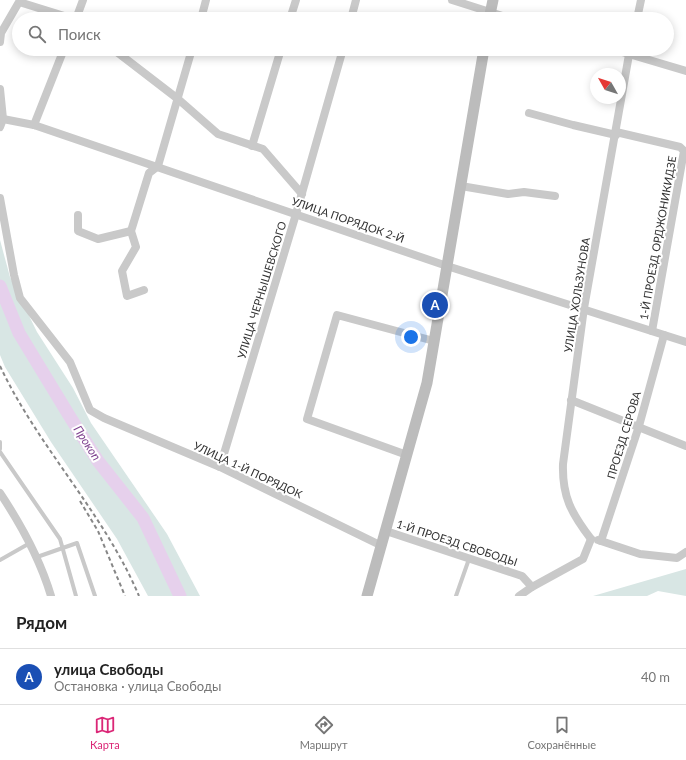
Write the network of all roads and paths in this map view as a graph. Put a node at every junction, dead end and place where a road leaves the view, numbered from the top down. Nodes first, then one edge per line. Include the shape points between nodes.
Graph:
1 (83, 0) edge
2 (206, 0) edge
3 (296, 0) edge
4 (356, 0) edge
5 (452, 0) edge
6 (493, 0) edge
7 (641, 0) edge
8 (13, 12) edge
9 (52, 12) edge
10 (78, 12) edge
11 (203, 12) edge
12 (292, 12) edge
13 (353, 12) edge
14 (480, 12) edge
15 (491, 12) edge
16 (638, 12) edge
17 (12, 14) edge
18 (0, 42) edge
19 (61, 56) edge
20 (122, 56) edge
21 (190, 56) edge
22 (279, 56) edge
23 (341, 56) edge
24 (483, 56) edge
25 (629, 56) edge
26 (642, 56) edge
27 (686, 71) edge
28 (0, 89) edge
29 (178, 98) junction
30 (529, 113) dead end
31 (3, 119) junction
32 (34, 125) junction
33 (0, 127) edge
34 (616, 133) junction
35 (252, 146) junction
36 (158, 166) junction
37 (461, 186) junction
38 (302, 194) junction
39 (556, 196) dead end
40 (0, 198) edge
41 (78, 214) dead end
42 (296, 214) junction
43 (131, 231) junction
44 (447, 266) junction
45 (144, 290) dead end
46 (584, 308) junction
47 (652, 331) junction
48 (664, 335) junction
49 (434, 341) junction
50 (686, 342) edge
51 (571, 400) junction
52 (639, 426) junction
53 (0, 443) edge
54 (686, 446) edge
55 (0, 449) edge
56 (0, 452) edge
57 (407, 455) junction
58 (220, 467) junction
59 (0, 493) edge
60 (386, 532) junction
61 (591, 539) junction
62 (601, 541) junction
63 (30, 543) junction
64 (382, 546) junction
65 (62, 549) junction
66 (686, 552) edge
67 (37, 556) junction
68 (677, 558) junction
69 (686, 558) edge
70 (469, 559) junction
71 (0, 560) edge
72 (532, 587) junction
73 (51, 596) edge
74 (76, 596) edge
75 (95, 596) edge
76 (367, 596) edge
77 (456, 596) edge
78 (520, 596) edge

1 - 10 street
2 - 11 street
3 - 12 street
4 - 13 street
5 - 14 street
6 - 15 main road
7 - 16 street
8 - 9 street via 19,2
17 - 18 street via 1,32
19 - 32 street
20 - 29 street
21 - 29 street
22 - 35 street
23 - 38 street, УЛИЦА ЧЕРНЫШЕВСКОГО
24 - 37 main road
25 - 34 street, УЛИЦА ХОЛЬЗУНОВА
26 - 27 street
28 - 31 street
29 - 35 street via 218,134
29 - 36 street
30 - 34 street
31 - 32 street, УЛИЦА ПОРЯДОК 2-Й
31 - 33 street
32 - 36 street, УЛИЦА ПОРЯДОК 2-Й
34 - 46 street, УЛИЦА ХОЛЬЗУНОВА
34 - 47 street, 1-Й ПРОЕЗД ОРДЖОНИКИДЗЕ via 680,147 684,149 685,154
35 - 38 street via 263,149
36 - 42 street, УЛИЦА ПОРЯДОК 2-Й
36 - 43 street via 149,173
37 - 39 street via 508,194 524,192
37 - 44 main road
38 - 42 street, УЛИЦА ЧЕРНЫШЕВСКОГО
40 - 58 street, УЛИЦА 1-Й ПОРЯДОК via 20,298 70,362 90,410
41 - 43 street via 78,231 98,239
42 - 44 street, УЛИЦА ПОРЯДОК 2-Й
42 - 58 street, УЛИЦА ЧЕРНЫШЕВСКОГО
43 - 45 street via 136,247 122,271 127,296
44 - 46 street, УЛИЦА ПОРЯДОК 2-Й
44 - 49 main road
46 - 47 street, УЛИЦА ПОРЯДОК 2-Й
46 - 51 street, УЛИЦА ХОЛЬЗУНОВА
47 - 48 street, УЛИЦА ПОРЯДОК 2-Й
48 - 50 street, УЛИЦА ПОРЯДОК 2-Й
48 - 52 street, ПРОЕЗД СЕРОВА
49 - 57 main road via 427,383
49 - 57 street via 337,315 307,419
51 - 52 street
51 - 61 street, УЛИЦА ХОЛЬЗУНОВА via 563,482 567,500 575,517
52 - 54 street
52 - 62 street, ПРОЕЗД СЕРОВА
53 - 55 lane
56 - 65 lane via 60,540
57 - 60 main road
58 - 64 street, УЛИЦА 1-Й ПОРЯДОК
59 - 63 street
60 - 64 main road
60 - 70 street, 1-Й ПРОЕЗД СВОБОДЫ
61 - 62 street
61 - 72 street via 583,560
62 - 68 street via 640,554
63 - 67 street
63 - 71 lane
64 - 76 main road
65 - 67 lane
65 - 74 lane
65 - 75 lane via 77,544
66 - 68 street
67 - 73 street
68 - 69 lane
70 - 72 street, 1-Й ПРОЕЗД СВОБОДЫ via 522,576
70 - 77 lane
72 - 78 street

